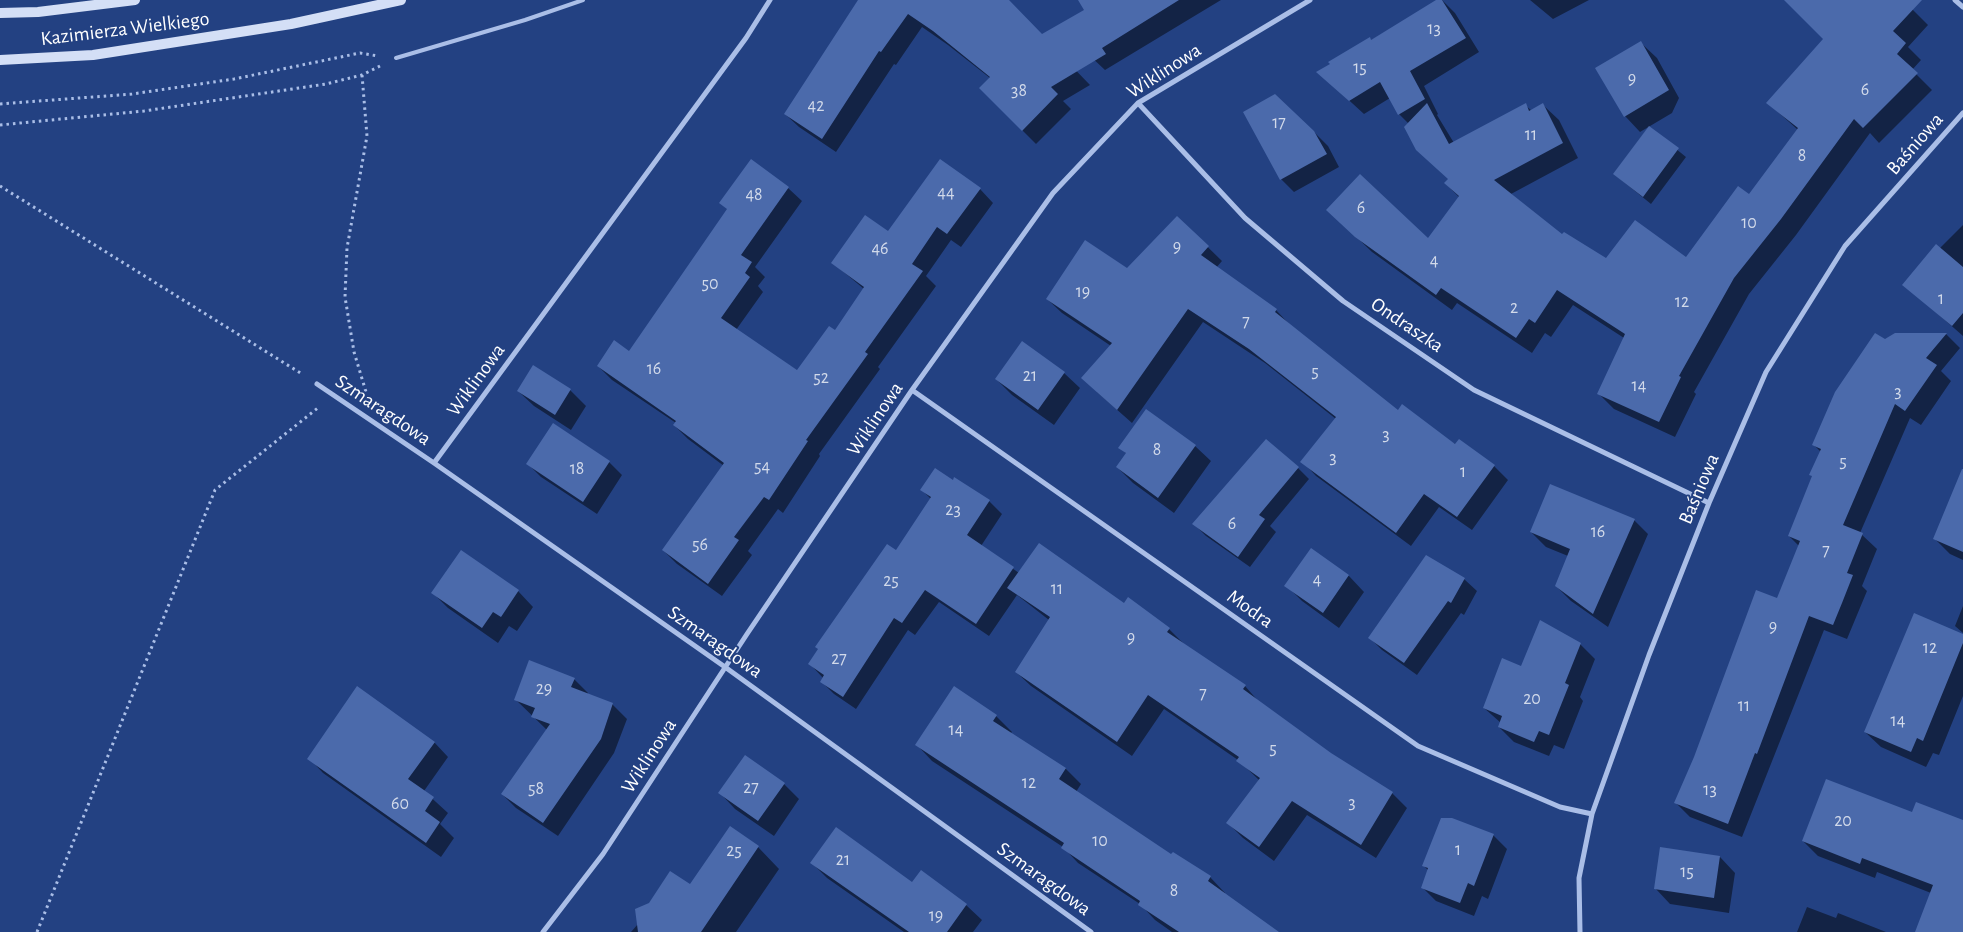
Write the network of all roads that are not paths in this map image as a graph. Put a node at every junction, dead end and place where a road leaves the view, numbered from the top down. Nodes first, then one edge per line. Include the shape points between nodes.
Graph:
1 (135, 0) edge
2 (401, 0) edge
3 (583, 0) edge
4 (770, 0) edge
5 (1310, 0) edge
6 (1955, 0) edge
7 (1963, 7) edge
8 (0, 13) edge
9 (396, 58) road end
10 (0, 60) edge
11 (1138, 102) junction
12 (1963, 113) edge
13 (317, 384) road end
14 (912, 390) junction
15 (434, 463) junction
16 (1708, 502) junction
17 (725, 667) junction
18 (1592, 814) junction
19 (543, 932) edge
20 (1091, 932) edge
21 (1580, 932) edge

1 - 8 main road, Kazimierza Wielkiego via 38,12
2 - 10 main road, Kazimierza Wielkiego via 291,24 93,55
3 - 9 lane
4 - 15 street, Wiklinowa via 746,38
5 - 11 street, Wiklinowa
6 - 7 street
11 - 14 street, Wiklinowa via 1053,193
11 - 16 street, Ondraszka via 1245,218 1343,300 1474,390
12 - 16 street, Baśniowa via 1845,246 1766,372
13 - 15 street, Szmaragdowa
14 - 17 street, Wiklinowa
14 - 18 street, Modra via 1418,746 1560,807
15 - 17 street, Szmaragdowa
16 - 18 street, Baśniowa
17 - 19 street, Wiklinowa via 603,854
17 - 20 street, Szmaragdowa
18 - 21 street, Baśniowa via 1579,878

